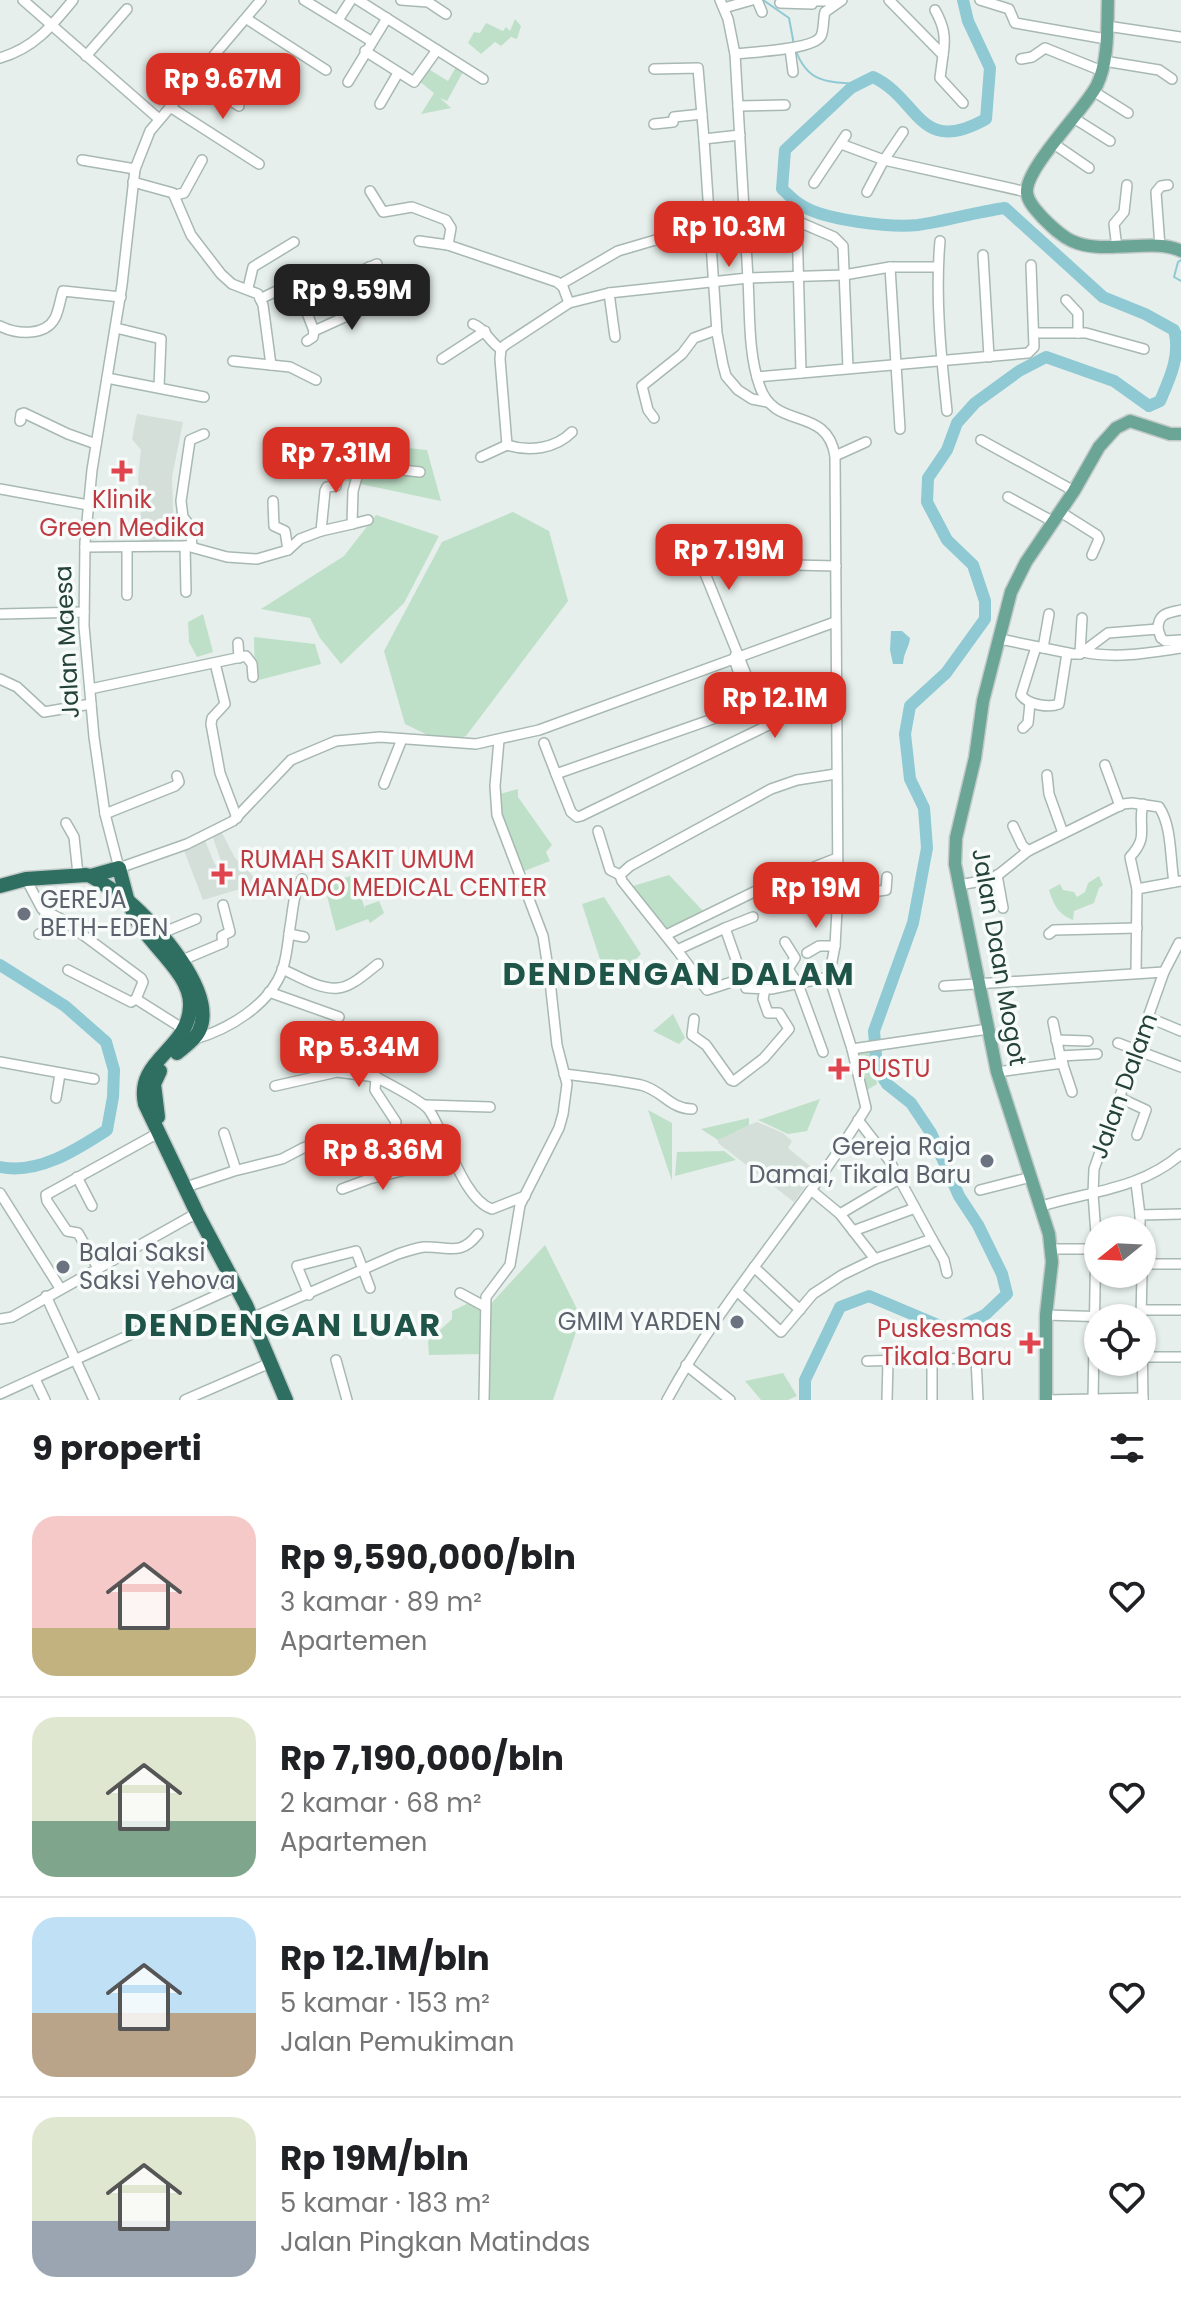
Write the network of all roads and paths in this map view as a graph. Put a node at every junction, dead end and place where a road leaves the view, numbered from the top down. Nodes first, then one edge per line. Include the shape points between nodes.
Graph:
1 (73, 0) edge
2 (261, 0) edge
3 (304, 0) edge
4 (351, 0) edge
5 (358, 0) edge
6 (401, 0) edge
7 (755, 0) edge
8 (841, 0) edge
9 (889, 0) edge
10 (980, 0) edge
11 (1108, 0) edge
12 (25, 1) edge
13 (426, 1) edge
14 (780, 3) dead end
15 (722, 4) edge
16 (127, 9) dead end
17 (935, 10) dead end
18 (762, 12) dead end
19 (446, 14) dead end
20 (387, 18) junction
21 (247, 19) junction
22 (338, 20) junction
23 (52, 26) junction
24 (1106, 33) junction
25 (1181, 37) edge
26 (371, 41) junction
27 (795, 48) junction
28 (437, 50) junction
29 (365, 51) junction
30 (735, 54) junction
31 (943, 55) junction
32 (86, 56) junction
33 (0, 58) edge
34 (1021, 59) dead end
35 (1103, 66) junction
36 (654, 69) dead end
37 (326, 70) dead end
38 (793, 72) dead end
39 (398, 73) junction
40 (196, 79) junction
41 (483, 79) dead end
42 (1172, 79) dead end
43 (348, 82) dead end
44 (1093, 91) junction
45 (963, 103) dead end
46 (380, 104) dead end
47 (785, 105) dead end
48 (239, 106) dead end
49 (738, 106) junction
50 (170, 107) junction
51 (1128, 113) dead end
52 (702, 114) junction
53 (1072, 117) junction
54 (159, 119) junction
55 (654, 124) dead end
56 (903, 132) dead end
57 (740, 135) junction
58 (704, 139) junction
59 (1110, 141) dead end
60 (1054, 144) junction
61 (82, 160) dead end
62 (202, 160) dead end
63 (884, 160) junction
64 (259, 164) dead end
65 (1089, 168) dead end
66 (135, 169) junction
67 (133, 182) junction
68 (814, 183) dead end
69 (1127, 185) dead end
70 (1168, 185) dead end
71 (370, 191) dead end
72 (867, 192) dead end
73 (1027, 192) junction
74 (175, 195) junction
75 (745, 215) junction
76 (797, 222) junction
77 (710, 224) junction
78 (419, 241) dead end
79 (940, 241) dead end
80 (294, 242) dead end
81 (448, 245) junction
82 (1160, 247) junction
83 (1117, 248) junction
84 (1179, 248) edge
85 (983, 255) dead end
86 (1031, 265) dead end
87 (890, 267) junction
88 (938, 267) junction
89 (797, 275) junction
90 (844, 275) junction
91 (748, 278) junction
92 (713, 282) junction
93 (561, 284) junction
94 (248, 288) junction
95 (609, 293) junction
96 (121, 297) junction
97 (300, 297) junction
98 (260, 299) junction
99 (1066, 300) dead end
100 (569, 303) junction
101 (473, 324) dead end
102 (0, 326) edge
103 (116, 328) junction
104 (716, 330) junction
105 (314, 331) junction
106 (485, 331) junction
107 (1034, 333) junction
108 (1078, 333) junction
109 (615, 337) dead end
110 (307, 341) dead end
111 (501, 349) junction
112 (1144, 349) dead end
113 (989, 357) junction
114 (442, 359) dead end
115 (942, 360) junction
116 (233, 361) dead end
117 (894, 364) junction
118 (271, 365) junction
119 (848, 368) junction
120 (801, 373) junction
121 (757, 377) junction
122 (107, 378) junction
123 (316, 380) dead end
124 (159, 387) junction
125 (204, 397) dead end
126 (767, 402) junction
127 (947, 411) dead end
128 (654, 418) dead end
129 (21, 420) dead end
130 (900, 429) dead end
131 (572, 432) dead end
132 (204, 434) dead end
133 (1181, 434) edge
134 (981, 440) dead end
135 (866, 442) dead end
136 (96, 444) junction
137 (507, 445) junction
138 (835, 456) junction
139 (481, 457) dead end
140 (303, 463) dead end
141 (340, 463) junction
142 (360, 466) junction
143 (420, 472) dead end
144 (0, 489) edge
145 (1074, 491) junction
146 (1008, 497) dead end
147 (273, 501) dead end
148 (88, 505) junction
149 (1056, 516) junction
150 (368, 520) dead end
151 (352, 524) junction
152 (321, 531) junction
153 (189, 546) junction
154 (85, 547) junction
155 (127, 547) junction
156 (760, 548) dead end
157 (288, 550) junction
158 (1092, 555) dead end
159 (793, 565) dead end
160 (836, 566) junction
161 (186, 592) dead end
162 (127, 595) dead end
163 (1181, 610) edge
164 (84, 612) junction
165 (1, 614) edge
166 (1049, 614) dead end
167 (1082, 618) dead end
168 (835, 622) junction
169 (1158, 629) junction
170 (1000, 639) junction
171 (1181, 640) edge
172 (238, 643) dead end
173 (1039, 648) junction
174 (1181, 648) edge
175 (1067, 653) junction
176 (1082, 653) junction
177 (737, 657) junction
178 (239, 658) junction
179 (215, 663) junction
180 (253, 677) dead end
181 (0, 679) edge
182 (90, 689) junction
183 (1030, 703) junction
184 (91, 704) junction
185 (754, 705) junction
186 (1023, 728) dead end
187 (402, 739) junction
188 (499, 740) junction
189 (544, 743) dead end
190 (1105, 765) dead end
191 (556, 774) junction
192 (836, 774) junction
193 (1047, 775) dead end
194 (177, 776) dead end
195 (384, 784) dead end
196 (1143, 804) junction
197 (1120, 806) junction
198 (105, 814) junction
199 (237, 818) junction
200 (66, 823) dead end
201 (1013, 826) dead end
202 (598, 831) dead end
203 (1063, 833) junction
204 (1028, 851) junction
205 (837, 858) junction
206 (119, 868) junction
207 (85, 875) junction
208 (620, 875) junction
209 (997, 875) junction
210 (887, 877) dead end
211 (26, 879) junction
212 (302, 879) dead end
213 (1178, 882) edge
214 (959, 885) junction
215 (0, 886) edge
216 (1137, 889) junction
217 (837, 897) junction
218 (130, 903) junction
219 (223, 905) dead end
220 (1003, 908) dead end
221 (45, 911) junction
222 (753, 917) dead end
223 (196, 919) dead end
224 (725, 928) junction
225 (1137, 928) junction
226 (162, 933) junction
227 (39, 934) dead end
228 (289, 934) junction
229 (1049, 934) dead end
230 (666, 935) junction
231 (304, 937) dead end
232 (785, 942) dead end
233 (1179, 943) dead end
234 (835, 946) junction
235 (677, 950) junction
236 (807, 953) dead end
237 (180, 961) junction
238 (378, 964) dead end
239 (282, 969) junction
240 (68, 970) dead end
241 (1164, 972) junction
242 (1136, 973) junction
243 (829, 977) junction
244 (741, 979) junction
245 (798, 984) junction
246 (980, 984) junction
247 (944, 986) dead end
248 (765, 989) junction
249 (269, 992) junction
250 (136, 999) junction
251 (339, 1017) dead end
252 (1150, 1018) junction
253 (694, 1019) dead end
254 (1053, 1022) dead end
255 (988, 1029) junction
256 (1181, 1031) edge
257 (185, 1037) junction
258 (1056, 1040) junction
259 (1088, 1041) dead end
260 (1118, 1043) dead end
261 (852, 1049) junction
262 (1137, 1051) junction
263 (823, 1052) dead end
264 (1097, 1054) dead end
265 (1061, 1059) junction
266 (0, 1062) edge
267 (1181, 1067) edge
268 (997, 1072) junction
269 (60, 1074) junction
270 (564, 1074) junction
271 (376, 1077) junction
272 (94, 1079) dead end
273 (275, 1086) dead end
274 (1072, 1092) dead end
275 (56, 1098) dead end
276 (1120, 1098) junction
277 (425, 1105) junction
278 (490, 1107) dead end
279 (692, 1109) dead end
280 (858, 1120) junction
281 (160, 1132) junction
282 (224, 1133) dead end
283 (1137, 1135) dead end
284 (448, 1149) junction
285 (1181, 1154) edge
286 (236, 1170) junction
287 (77, 1177) junction
288 (1031, 1177) junction
289 (899, 1179) junction
290 (1136, 1183) junction
291 (186, 1187) junction
292 (342, 1189) dead end
293 (811, 1190) junction
294 (980, 1190) dead end
295 (0, 1193) edge
296 (1093, 1194) junction
297 (525, 1196) junction
298 (92, 1206) dead end
299 (1042, 1206) junction
300 (915, 1208) junction
301 (197, 1213) junction
302 (840, 1214) junction
303 (1181, 1214) edge
304 (1140, 1215) joint
305 (1095, 1216) edge
306 (853, 1231) junction
307 (478, 1234) dead end
308 (932, 1239) junction
309 (1051, 1249) junction
310 (1084, 1249) edge
311 (875, 1259) junction
312 (1156, 1264) edge
313 (1181, 1264) edge
314 (754, 1267) junction
315 (98, 1268) junction
316 (363, 1270) junction
317 (947, 1273) dead end
318 (237, 1286) junction
319 (60, 1288) junction
320 (370, 1288) dead end
321 (737, 1291) junction
322 (460, 1293) dead end
323 (309, 1295) junction
324 (46, 1296) junction
325 (484, 1306) junction
326 (800, 1310) junction
327 (1181, 1310) edge
328 (1156, 1313) edge
329 (1046, 1315) junction
330 (1084, 1317) edge
331 (252, 1318) junction
332 (0, 1319) edge
333 (1156, 1357) edge
334 (1181, 1357) edge
335 (932, 1359) junction
336 (76, 1360) junction
337 (336, 1360) dead end
338 (867, 1361) dead end
339 (888, 1361) junction
340 (270, 1363) junction
341 (686, 1365) junction
342 (1093, 1376) edge
343 (1143, 1376) edge
344 (35, 1379) junction
345 (0, 1394) edge
346 (725, 1398) edge
347 (1143, 1399) edge
348 (45, 1400) edge
349 (94, 1400) edge
350 (185, 1400) edge
351 (286, 1400) edge
352 (347, 1400) edge
353 (484, 1400) edge
354 (667, 1400) edge
355 (887, 1400) edge
356 (932, 1400) edge
357 (978, 1400) edge
358 (1046, 1400) edge
359 (1093, 1400) edge

1 - 23 street
2 - 21 street, Jalan Maesa
3 - 22 street
4 - 22 street
5 - 20 street
6 - 13 street
7 - 15 street
7 - 18 street
8 - 14 street
8 - 27 street via 825,12 821,37
9 - 31 street
10 - 24 street via 1009,9 1015,23
11 - 24 main road
12 - 23 street
13 - 19 street
15 - 30 street
16 - 32 street
17 - 31 street via 943,25
20 - 26 street
20 - 28 street
21 - 37 street
21 - 40 street, Jalan Maesa
22 - 26 street
23 - 32 street
23 - 33 street via 30,46
24 - 25 street
24 - 35 main road
26 - 29 street
27 - 30 street
27 - 38 street
28 - 39 street via 415,81
28 - 41 street
29 - 39 street
29 - 43 street
30 - 49 street
31 - 45 street via 940,78
32 - 54 street
34 - 35 street via 1045,48
35 - 42 street via 1159,70
35 - 44 main road
36 - 52 street via 698,68
39 - 46 street
40 - 48 street
40 - 50 street, Jalan Maesa
44 - 51 street
44 - 53 main road
47 - 49 street
49 - 57 street
50 - 54 street, Jalan Maesa
50 - 64 street
52 - 55 street
52 - 58 street
53 - 59 street
53 - 60 main road
54 - 66 street, Jalan Maesa via 144,141
56 - 63 street
57 - 58 street
57 - 75 street
58 - 77 street
60 - 65 street
60 - 73 main road
61 - 66 street
62 - 74 street via 184,193
63 - 68 street via 844,140
63 - 72 street
63 - 73 street
66 - 67 street, Jalan Maesa
67 - 74 street
67 - 96 street, Jalan Maesa
69 - 83 street via 1124,212 1114,224
70 - 82 street via 1156,192
71 - 81 street via 385,213 412,207 446,220 451,228
73 - 83 main road via 1036,210 1060,234 1080,244
74 - 94 street via 191,235 221,274
75 - 76 street via 777,214
75 - 91 street
76 - 89 street
76 - 90 street via 843,246
77 - 92 street
77 - 93 street via 618,251
78 - 81 street
79 - 88 street
80 - 94 street via 253,267
81 - 93 street
82 - 83 main road
82 - 84 main road
85 - 113 street
86 - 107 street
87 - 88 street
87 - 90 street
87 - 117 street
88 - 115 street
89 - 90 street
89 - 91 street
89 - 120 street
90 - 119 street
91 - 92 street
91 - 121 street
92 - 95 street
92 - 104 street
93 - 100 street
94 - 98 street
95 - 100 street
95 - 109 street
96 - 102 street via 63,291 55,319 45,328 17,333
96 - 103 street, Jalan Maesa
97 - 98 street via 293,283
97 - 105 street
97 - 105 street via 373,266 379,302
98 - 118 street
99 - 108 street via 1078,313
100 - 111 street
101 - 106 street
103 - 122 street, Jalan Maesa
103 - 124 street via 161,339
104 - 126 street via 729,381 745,395
104 - 128 street via 694,338 642,386
105 - 110 street
106 - 111 street
106 - 114 street
107 - 108 street
107 - 113 street via 1034,347 1028,353
108 - 112 street
111 - 137 street
113 - 115 street
115 - 117 street
115 - 127 street
116 - 118 street
117 - 119 street
117 - 130 street
118 - 123 street via 290,367
119 - 120 street
120 - 121 street
121 - 126 street
122 - 124 street
122 - 136 street, Jalan Maesa
124 - 125 street
126 - 138 street via 822,429
129 - 136 street via 24,413
131 - 137 street via 550,446
132 - 153 street via 190,440 181,498 183,517 191,527
133 - 145 main road, Jalan Daan Mogot via 1122,423 1099,447
134 - 145 street
135 - 138 street
136 - 148 street, Jalan Maesa
137 - 139 street
138 - 160 street
140 - 141 street
141 - 142 street
141 - 152 street via 336,486 325,491
142 - 143 street
142 - 151 street
144 - 148 street
145 - 149 main road, Jalan Daan Mogot
146 - 149 street
147 - 157 street via 274,526 285,531
148 - 154 street, Jalan Maesa
149 - 158 street via 1097,535
149 - 170 main road, Jalan Daan Mogot via 1013,585
150 - 151 street
151 - 152 street
152 - 157 street
153 - 155 street
153 - 157 street via 246,559
153 - 161 street
154 - 155 street
154 - 164 street, Jalan Maesa
155 - 162 street
156 - 177 street via 704,567
159 - 160 street
160 - 168 street
163 - 169 street via 1161,616
164 - 165 street
164 - 182 street, Jalan Maesa
166 - 173 street
167 - 176 street
168 - 177 street
168 - 192 street
169 - 171 street via 1165,641
169 - 176 street via 1108,633
170 - 173 street
170 - 214 main road, Jalan Daan Mogot via 956,838
172 - 178 street
173 - 175 street
173 - 183 street via 1021,695
174 - 176 street
175 - 176 street
175 - 183 street via 1059,704
177 - 185 street
177 - 188 street
178 - 179 street
178 - 180 street via 248,657
179 - 182 street
179 - 199 street via 225,704 211,724 220,773
181 - 184 street via 44,712
182 - 184 street, Jalan Maesa
183 - 186 street
184 - 198 street, Jalan Maesa
185 - 191 street
185 - 191 street via 781,695 790,711 581,816 571,812
187 - 188 street via 460,744
187 - 195 street
187 - 199 street via 349,738 315,748 283,767
188 - 270 street via 497,815 543,936
189 - 191 street
190 - 197 street
192 - 205 street
192 - 208 street via 771,789
193 - 203 street
194 - 198 street via 175,786
196 - 197 street
196 - 213 street via 1162,810
196 - 216 street via 1143,838 1130,857
197 - 203 street
198 - 206 street, Jalan Maesa
199 - 206 street via 187,844
200 - 207 street
201 - 204 street
202 - 208 street via 610,870
203 - 204 street
204 - 209 street
205 - 217 street
205 - 230 street
206 - 207 highway
206 - 218 highway, Jalan Maesa
207 - 211 highway
207 - 218 highway
208 - 230 street
209 - 214 street
209 - 220 street
210 - 217 street via 886,890
211 - 215 highway
211 - 221 street
212 - 228 street
213 - 216 street
214 - 246 main road, Jalan Daan Mogot
216 - 225 street
217 - 234 street
218 - 226 highway
218 - 257 highway via 132,914 164,953 189,996
219 - 237 street via 230,929 222,936 223,943
221 - 227 street via 45,931
221 - 250 street via 141,978
222 - 224 street
223 - 226 street
224 - 235 street
224 - 244 street
225 - 229 street
225 - 242 street
226 - 237 highway
228 - 231 street
228 - 239 street
230 - 235 street
232 - 245 street via 795,955 788,969
233 - 241 street, Jalan Dalam
234 - 236 street via 822,945
234 - 243 street
235 - 244 street via 707,990
237 - 257 highway via 201,1007 200,1028
238 - 239 street via 338,988
239 - 249 street
240 - 250 street via 129,1001
241 - 242 street
241 - 252 street, Jalan Dalam
242 - 246 street
243 - 245 street
243 - 261 street
244 - 248 street via 746,988
245 - 248 street
245 - 263 street
246 - 247 street
246 - 255 main road, Jalan Daan Mogot
248 - 253 street via 768,1013 778,1013 789,1029 734,1081 692,1035
249 - 251 street
249 - 257 street via 214,1033
250 - 257 street
252 - 256 street
252 - 262 street, Jalan Dalam
254 - 258 street
255 - 261 street
255 - 268 main road, Jalan Daan Mogot
257 - 281 highway via 154,1084
258 - 259 street
258 - 265 street
260 - 262 street
261 - 280 street via 866,1104
262 - 267 street
262 - 276 street, Jalan Dalam
264 - 265 street
265 - 268 street
265 - 274 street
266 - 269 street
268 - 288 main road, Jalan Daan Mogot
269 - 272 street
269 - 275 street
270 - 279 street via 642,1085 674,1107
270 - 297 street via 561,1120
271 - 273 street via 337,1072
271 - 277 street
271 - 286 street via 375,1090 396,1122 387,1138 353,1130 282,1159
276 - 283 street via 1146,1110
276 - 296 street, Jalan Dalam via 1094,1169
277 - 278 street
277 - 284 street
280 - 289 street
280 - 293 street
281 - 287 street
281 - 291 highway
282 - 286 street
284 - 292 street via 414,1168
284 - 297 street via 487,1208
285 - 290 street
286 - 291 street
287 - 298 street
287 - 315 street via 46,1199 65,1228 78,1233
288 - 294 street
288 - 299 main road, Jalan Daan Mogot
289 - 300 street
289 - 302 street
290 - 296 street
290 - 304 street
291 - 301 highway
293 - 302 street
293 - 314 street
295 - 319 street
296 - 299 street
296 - 305 street, Jalan Dalam
297 - 325 street via 510,1265 487,1292
299 - 309 main road, Jalan Daan Mogot
300 - 306 street
300 - 308 street
301 - 315 street
301 - 318 highway
302 - 306 street
303 - 304 street
306 - 311 street
307 - 316 street via 465,1247 422,1247
308 - 311 street
308 - 317 street
309 - 310 street
309 - 329 main road, Jalan Daan Mogot
311 - 326 street via 819,1289
312 - 313 street
314 - 321 street
314 - 326 street
315 - 319 street
316 - 320 street
316 - 323 street
316 - 323 street via 356,1251 299,1264
318 - 331 highway
318 - 336 street
319 - 324 street
321 - 326 street via 779,1331
321 - 341 street
322 - 325 street
323 - 331 street
324 - 332 street
324 - 336 street
325 - 353 street
327 - 328 street
329 - 330 street
329 - 358 main road, Jalan Daan Mogot
331 - 340 highway
333 - 334 street
335 - 339 street
335 - 356 street
335 - 357 street via 976,1358
336 - 344 street
336 - 349 street
337 - 352 street
338 - 339 street
339 - 355 street
340 - 350 street
340 - 351 highway
341 - 346 street
341 - 354 street
342 - 359 street, Jalan Dalam
343 - 347 street
344 - 345 street
344 - 348 street
347 - 359 street
358 - 359 street

